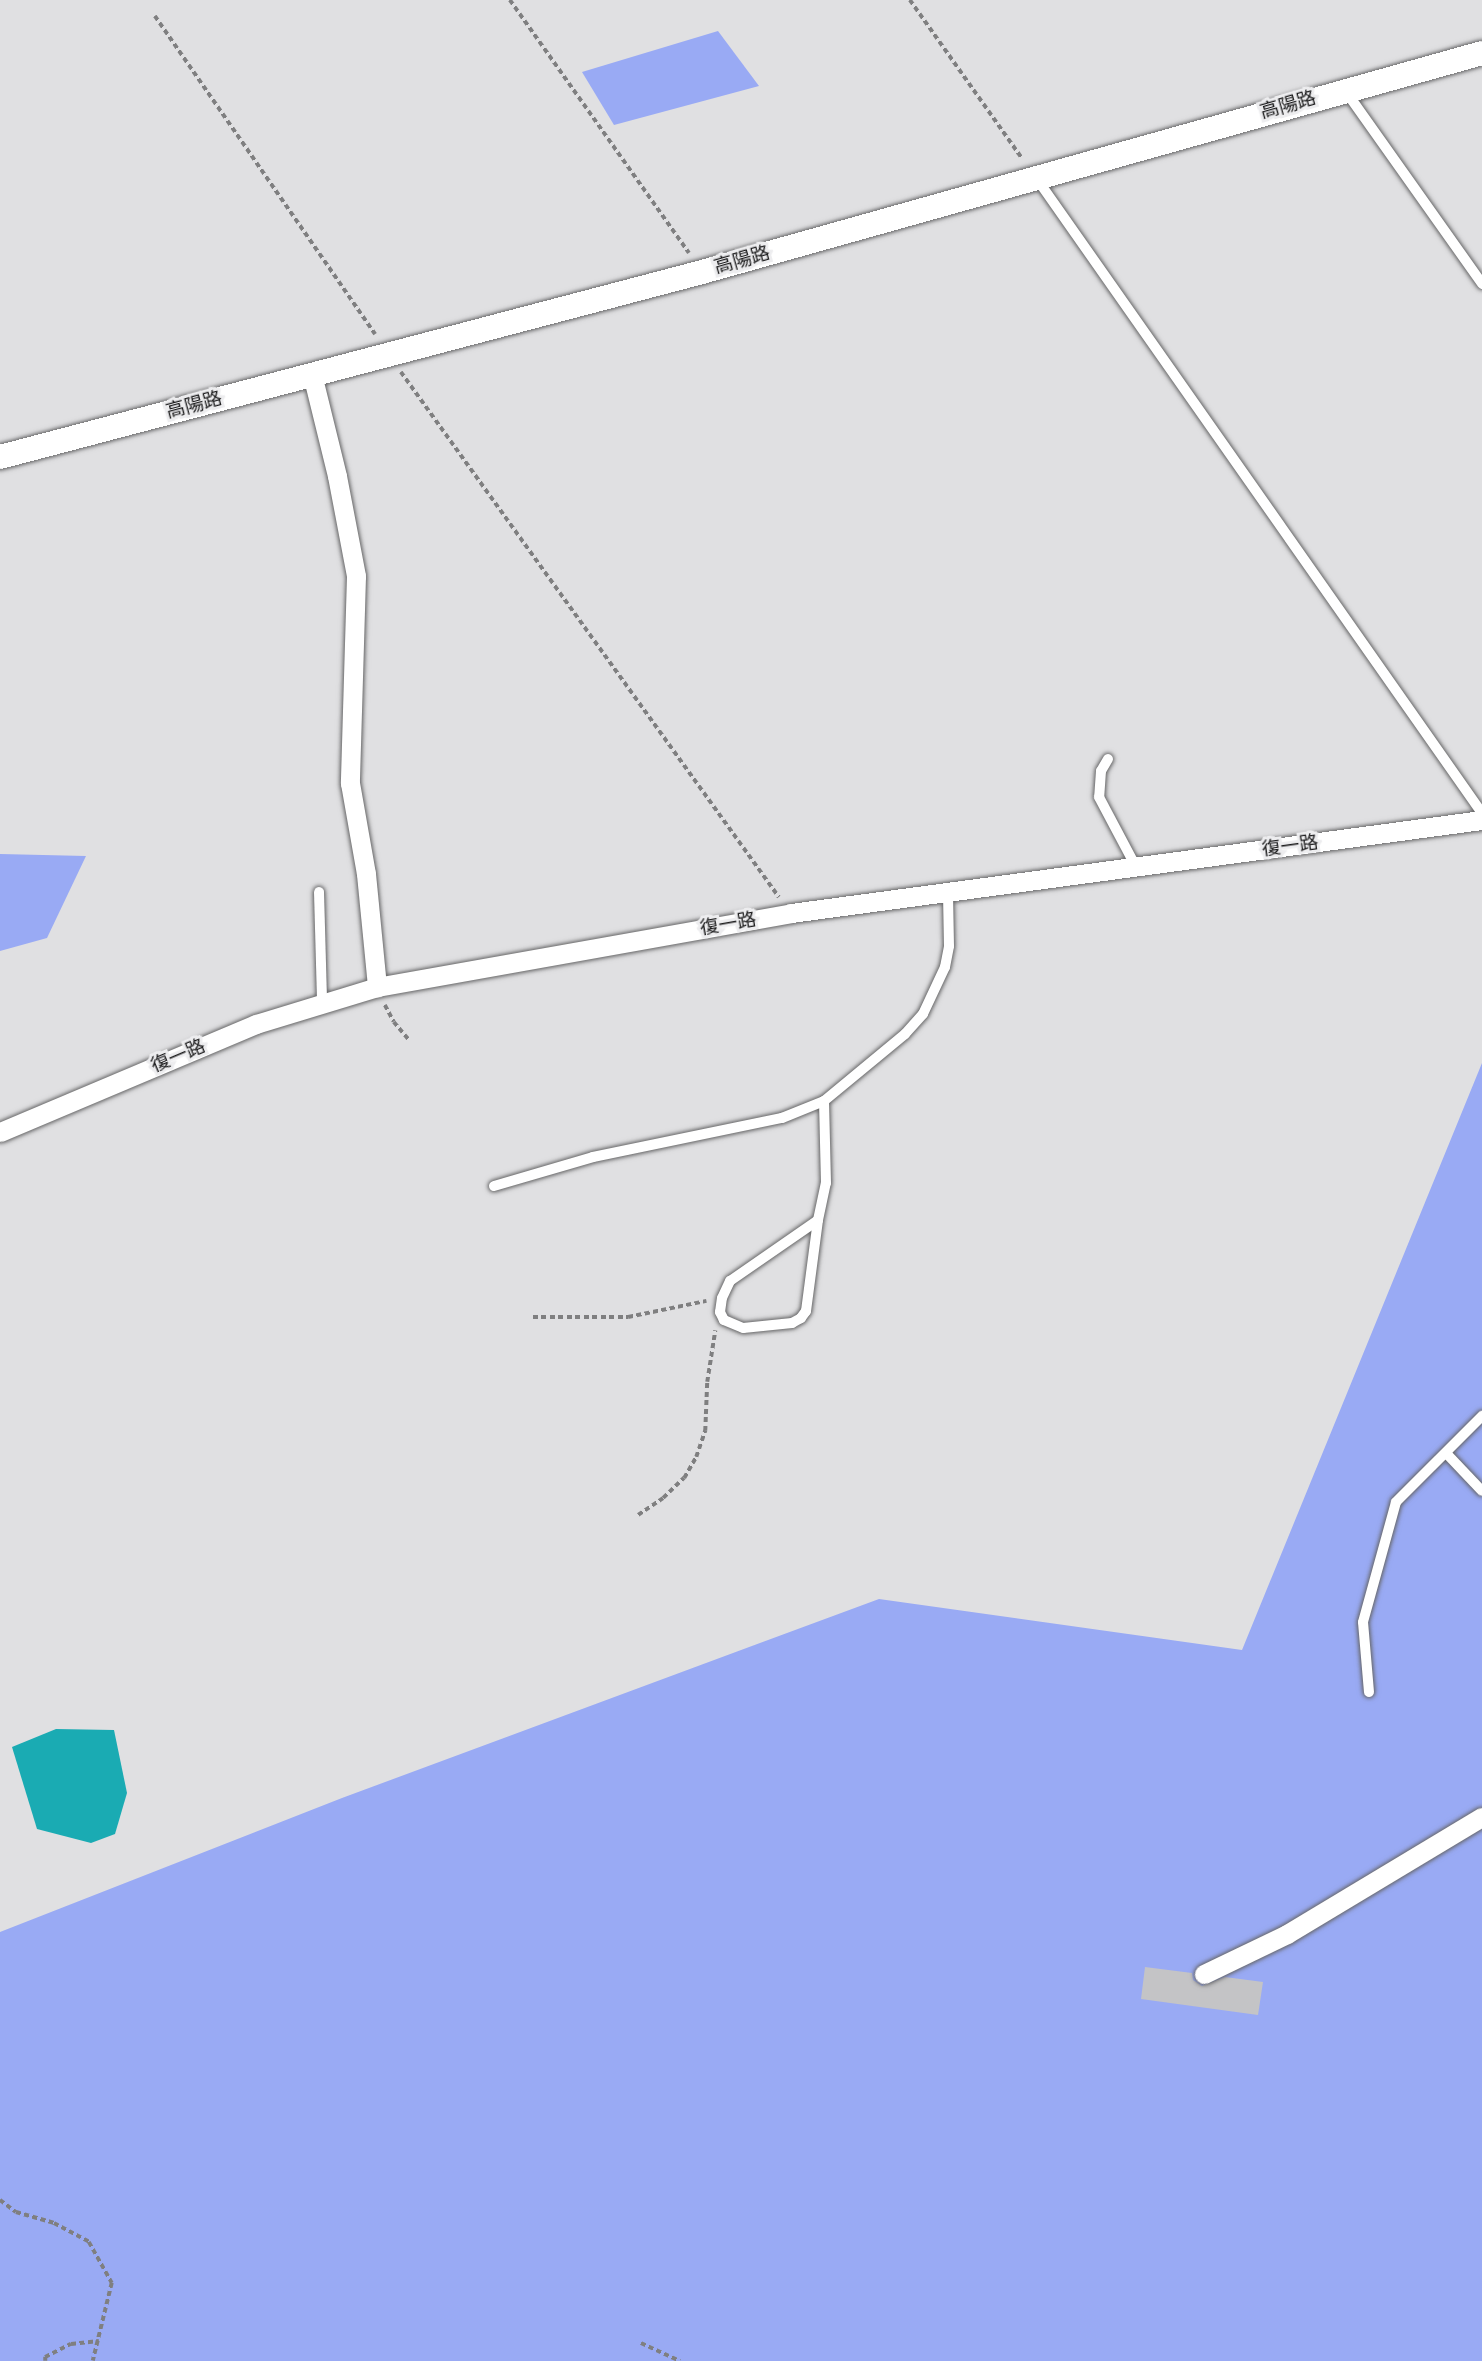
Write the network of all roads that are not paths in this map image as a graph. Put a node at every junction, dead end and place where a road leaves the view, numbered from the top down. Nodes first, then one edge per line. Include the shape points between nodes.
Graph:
1 (1482, 53) edge
2 (1345, 90) junction
3 (1034, 176) junction
4 (1482, 284) edge
5 (312, 374) junction
6 (0, 457) edge
7 (1108, 759) dead end
8 (1482, 813) edge
9 (1482, 820) edge
10 (1136, 867) junction
11 (319, 892) dead end
12 (948, 892) junction
13 (377, 987) junction
14 (322, 1002) junction
15 (824, 1101) junction
16 (0, 1132) edge
17 (494, 1186) dead end
18 (818, 1220) junction
19 (1482, 1416) edge
20 (1447, 1453) junction
21 (1482, 1491) edge
22 (1369, 1692) dead end
23 (1482, 1817) edge
24 (1204, 1974) dead end

1 - 2 street, 高陽路
2 - 3 street, 高陽路
2 - 4 lane
3 - 5 street, 高陽路 via 702,272
3 - 8 lane
5 - 6 street, 高陽路
5 - 13 street via 356,576 350,783 366,874
7 - 10 lane via 1101,771 1099,797
9 - 10 street, 復一路
10 - 12 street, 復一路
11 - 14 lane
12 - 13 street, 復一路 via 791,913
12 - 15 lane via 945,967 923,1014
13 - 14 street, 復一路
14 - 16 street, 復一路 via 191,1050
15 - 17 lane via 782,1118 593,1157
15 - 18 lane via 826,1183
18 - 18 lane via 806,1311 801,1318 743,1328 732,1325 720,1312 730,1280
19 - 20 lane
20 - 21 lane
20 - 22 lane via 1396,1502 1363,1622
23 - 24 street via 1287,1934

